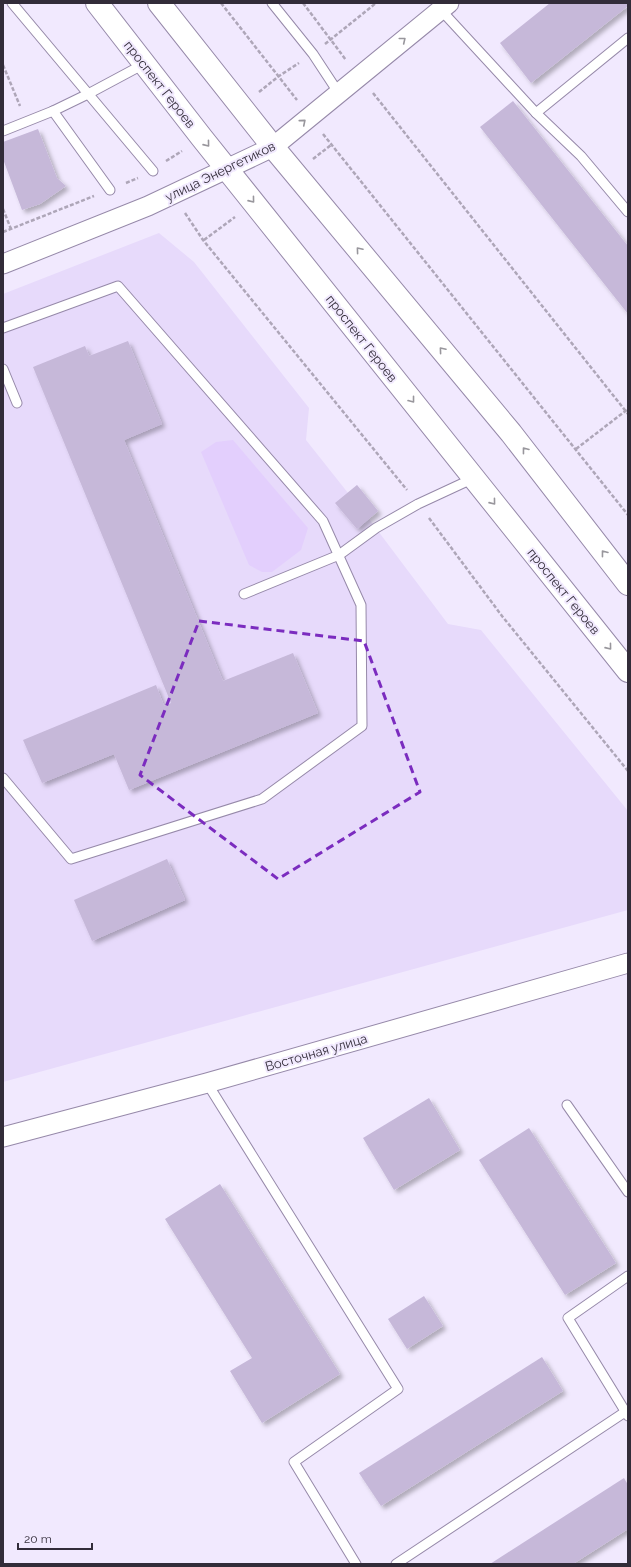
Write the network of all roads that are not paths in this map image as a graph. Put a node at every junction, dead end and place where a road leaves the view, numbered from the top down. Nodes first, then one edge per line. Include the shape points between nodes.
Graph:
1 (12, 3) edge
2 (97, 3) edge
3 (158, 3) edge
4 (272, 3) edge
5 (442, 5) edge
6 (628, 38) edge
7 (145, 63) junction
8 (338, 92) junction
9 (88, 94) junction
10 (53, 112) junction
11 (536, 114) junction
12 (3, 131) edge
13 (273, 147) junction
14 (227, 170) junction
15 (153, 171) road end
16 (110, 190) road end
17 (628, 212) edge
18 (3, 264) edge
19 (3, 328) edge
20 (3, 369) edge
21 (17, 403) dead end
22 (474, 478) junction
23 (339, 555) junction
24 (628, 584) edge
25 (244, 594) dead end
26 (628, 671) edge
27 (3, 778) edge
28 (628, 964) edge
29 (207, 1083) junction
30 (567, 1105) dead end
31 (3, 1137) edge
32 (628, 1192) edge
33 (628, 1276) edge
34 (627, 1414) edge
35 (356, 1564) edge
36 (396, 1564) edge

1 - 9 lane
2 - 7 main road, проспект Героев
3 - 13 main road
4 - 8 lane via 313,54
8 -> 5 street, улица Энергетиков
5 - 11 lane
6 - 11 lane
7 - 9 lane
7 -> 14 main road, проспект Героев
13 -> 8 street, улица Энергетиков
9 - 10 lane
9 - 15 lane
10 - 12 lane
10 - 16 lane
11 - 17 lane via 581,156
13 - 14 street, улица Энергетиков
24 -> 13 main road via 511,433
14 - 18 street, улица Энергетиков via 148,206
14 -> 22 main road, проспект Героев
19 - 23 lane via 118,286 323,521
20 - 21 lane
22 - 23 lane via 418,504 376,528
22 -> 26 main road, проспект Героев
23 - 25 lane
23 - 27 lane via 360,605 362,726 262,799 71,859
28 - 29 street, Восточная улица
29 - 31 street, Восточная улица
29 - 35 lane via 398,1389 294,1462
30 - 32 lane
33 - 34 lane via 568,1318
34 - 36 lane

